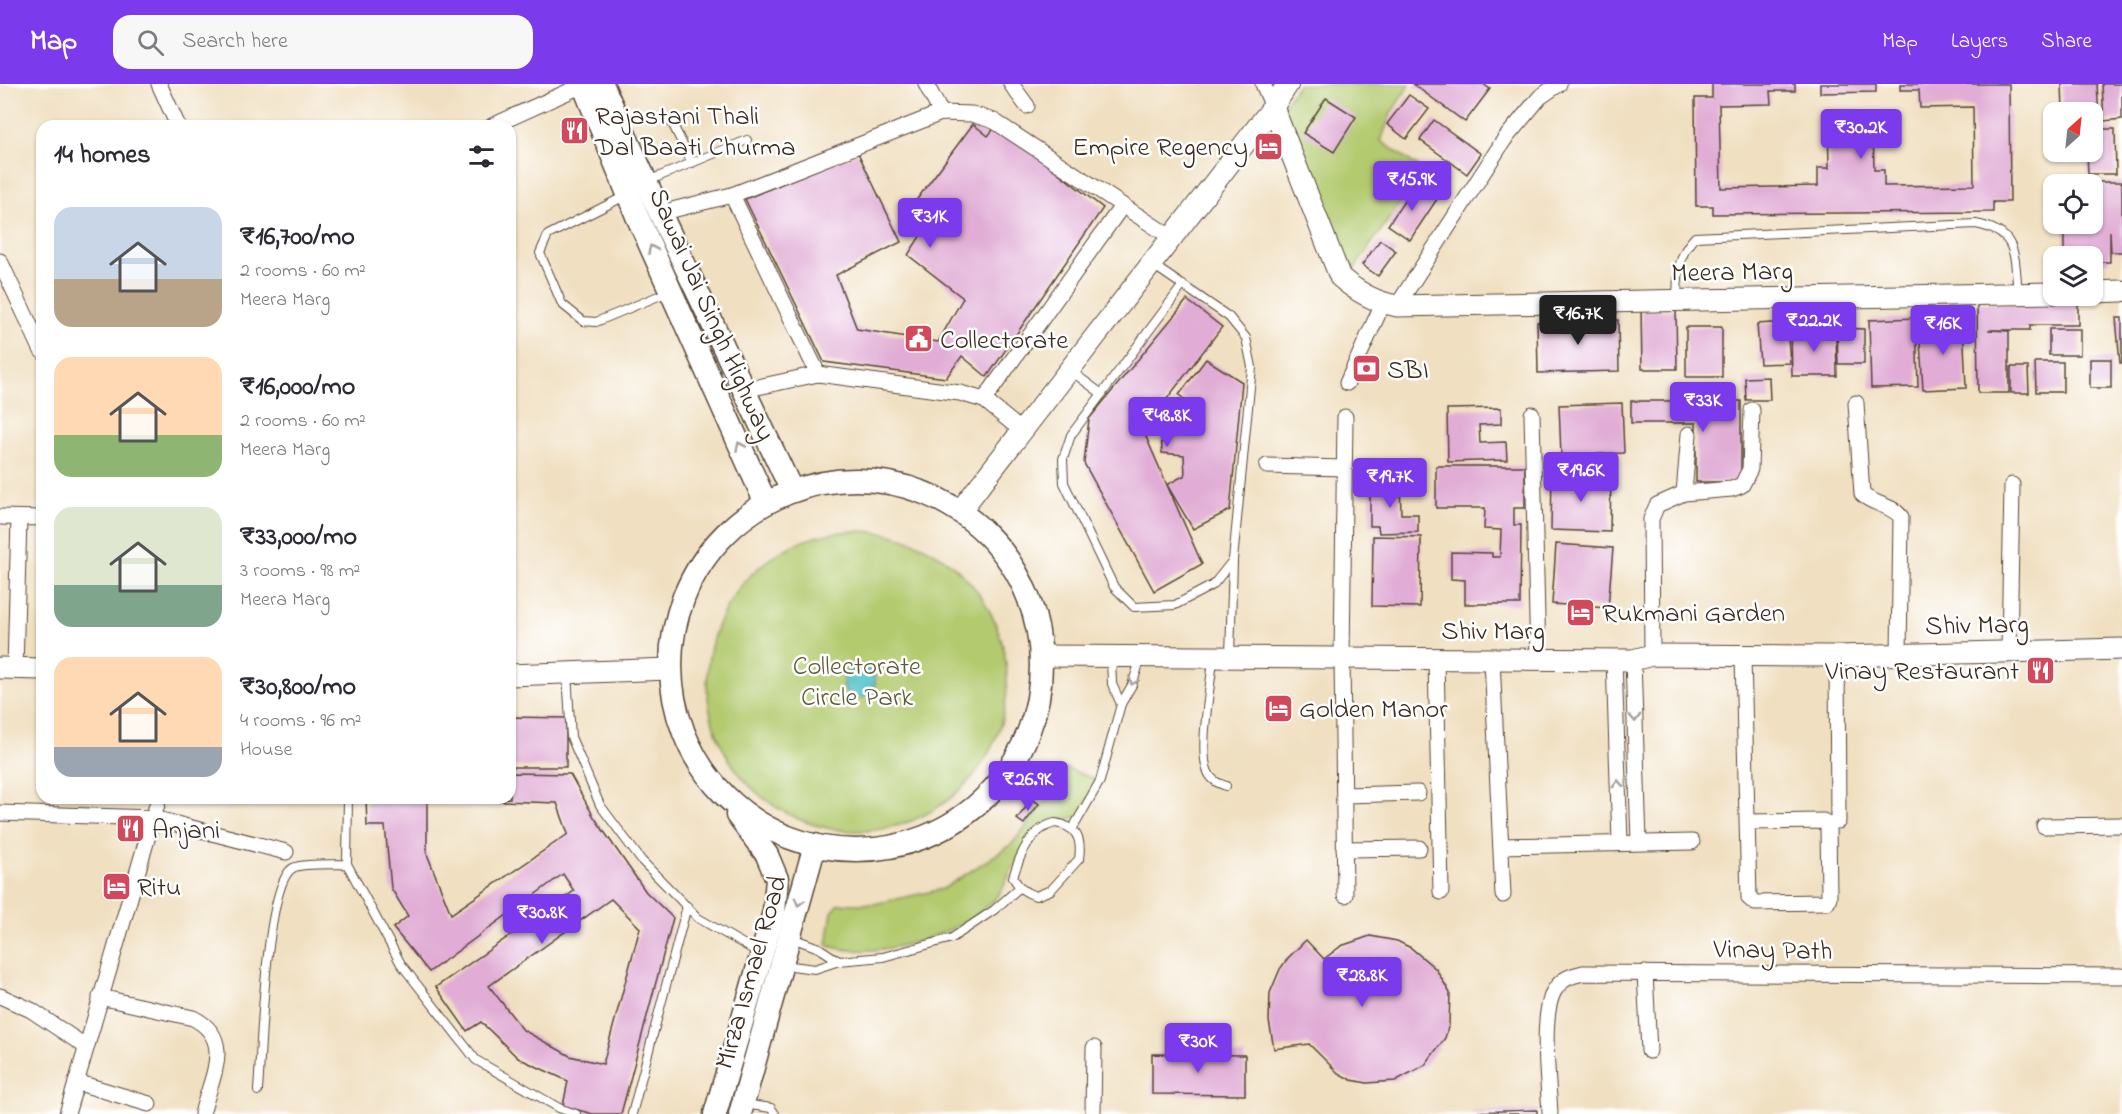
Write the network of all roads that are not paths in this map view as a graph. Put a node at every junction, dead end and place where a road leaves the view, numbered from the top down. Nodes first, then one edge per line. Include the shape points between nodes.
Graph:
1 (159, 84) edge
2 (589, 84) edge
3 (926, 84) edge
4 (1011, 84) edge
5 (1263, 84) edge
6 (1288, 84) edge
7 (1557, 85) edge
8 (1027, 106) dead end
9 (1273, 107) junction
10 (941, 113) junction
11 (175, 120) edge
12 (506, 120) edge
13 (671, 121) dead end
14 (747, 140) dead end
15 (692, 163) junction
16 (637, 188) junction
17 (732, 195) junction
18 (1122, 206) junction
19 (660, 213) junction
20 (1172, 238) junction
21 (0, 261) edge
22 (1152, 264) junction
23 (1183, 285) junction
24 (671, 291) junction
25 (2122, 291) edge
26 (2043, 292) edge
27 (2103, 292) edge
28 (2018, 293) junction
29 (1677, 300) junction
30 (1390, 305) junction
31 (36, 338) edge
32 (1070, 370) junction
33 (818, 374) junction
34 (1347, 383) dead end
35 (744, 390) junction
36 (1102, 394) junction
37 (984, 400) junction
38 (1856, 403) dead end
39 (1752, 410) dead end
40 (1532, 414) dead end
41 (1345, 417) dead end
42 (1022, 431) junction
43 (1689, 434) dead end
44 (1267, 466) dead end
45 (1344, 468) junction
46 (2012, 485) dead end
47 (792, 491) junction
48 (1684, 493) junction
49 (764, 499) junction
50 (960, 511) junction
51 (0, 517) edge
52 (19, 518) junction
53 (36, 518) edge
54 (1233, 560) junction
55 (2122, 649) edge
56 (2009, 652) junction
57 (1899, 654) junction
58 (1042, 656) junction
59 (1837, 656) junction
60 (1110, 657) junction
61 (1141, 657) junction
62 (1222, 657) junction
63 (1743, 657) junction
64 (1342, 658) junction
65 (1436, 658) junction
66 (1633, 658) junction
67 (1492, 659) junction
68 (1538, 659) junction
69 (8, 668) edge
70 (36, 669) edge
71 (669, 669) junction
72 (567, 673) junction
73 (516, 675) edge
74 (1121, 704) junction
75 (1226, 786) dead end
76 (720, 791) junction
77 (1418, 793) dead end
78 (1344, 795) junction
79 (157, 804) edge
80 (348, 804) edge
81 (0, 813) edge
82 (153, 818) junction
83 (1838, 821) dead end
84 (1747, 822) junction
85 (2122, 825) edge
86 (2044, 826) dead end
87 (1073, 828) junction
88 (1639, 842) junction
89 (1692, 842) dead end
90 (1620, 843) junction
91 (815, 845) junction
92 (1501, 846) junction
93 (1344, 849) junction
94 (1419, 849) dead end
95 (286, 852) dead end
96 (347, 864) junction
97 (1019, 888) junction
98 (1441, 892) dead end
99 (1345, 895) dead end
100 (1503, 895) dead end
101 (687, 906) junction
102 (789, 938) junction
103 (772, 960) junction
104 (839, 961) junction
105 (1645, 973) junction
106 (2122, 976) edge
107 (0, 996) edge
108 (100, 997) junction
109 (85, 1046) junction
110 (1094, 1048) dead end
111 (1648, 1051) dead end
112 (76, 1082) junction
113 (258, 1091) dead end
114 (149, 1104) dead end
115 (742, 1109) edge
116 (67, 1114) edge
117 (202, 1114) edge
118 (576, 1114) edge
119 (632, 1114) edge
120 (715, 1114) edge
121 (775, 1114) edge
122 (1093, 1114) edge
123 (1550, 1114) edge

1 - 11 street
2 - 12 street
2 - 16 main road, Sawai Jai Singh Highway
3 - 10 street
4 - 8 street
5 - 9 street, Meera Marg
6 - 9 street
7 - 30 street via 1540,97 1504,141
9 - 20 street
9 - 30 street, Meera Marg via 1340,277 1358,292
10 - 17 street
10 - 18 street via 972,114 994,121
13 - 15 lane
14 - 15 lane
15 - 16 lane
16 - 19 main road
24 -> 16 main road, Sawai Jai Singh Highway
16 - 24 lane via 548,235 540,254 562,304 583,321 596,322
17 - 19 street
17 - 33 street
18 - 20 street
18 - 37 street
19 - 35 main road
20 - 22 street
21 - 31 street
22 - 23 lane
22 - 32 street
23 - 36 lane
23 - 54 lane via 1229,317 1246,338 1252,368
49 -> 24 main road, Sawai Jai Singh Highway
25 - 27 street
26 - 28 street, Meera Marg
28 - 29 street, Meera Marg
28 - 29 lane via 2014,248 2005,234 1976,224 1695,237 1679,261
29 - 30 street, Meera Marg
30 - 34 street
32 - 36 lane
32 - 42 street
33 - 35 street
33 - 37 street via 960,393
35 - 47 main road
36 - 54 lane via 1071,435 1063,459 1064,483 1114,587 1134,607 1175,605 1212,585
37 - 42 street
38 - 57 street via 1862,494 1896,510 1901,517
39 - 48 street via 1750,469 1742,485
40 - 68 street
41 - 45 street
42 - 50 street
43 - 48 street
44 - 45 street
45 - 64 street
46 - 56 street
47 - 49 main road
47 - 50 main road via 835,480 885,482 925,493
48 - 66 street via 1657,505 1652,519
49 - 71 main road via 715,543 688,584 672,630
50 - 58 main road via 995,542 1023,583 1035,615
51 - 52 street
52 - 53 street
52 - 69 street
54 - 62 lane
55 - 56 street, Shiv Marg
56 - 57 street, Shiv Marg
57 - 59 street, Shiv Marg
58 - 60 street, Shiv Marg
58 - 91 main road via 1038,707 1022,752 993,792 975,807 958,821 921,840 867,851
59 - 63 street, Shiv Marg
59 - 83 street
60 - 61 street, Shiv Marg
60 - 74 lane via 1113,684
61 - 62 street, Shiv Marg
61 -> 74 lane
62 - 64 street, Shiv Marg
62 - 75 lane via 1203,754 1215,782
63 - 66 street, Shiv Marg
63 - 84 street
64 - 65 street, Shiv Marg
64 - 78 street
65 - 67 street, Shiv Marg
65 - 98 street
66 - 68 street, Shiv Marg
66 -> 88 street
90 -> 66 street
67 - 68 street, Shiv Marg
67 - 92 street
69 - 70 street
71 - 72 street
71 - 76 main road via 674,706 688,747
72 - 73 street
72 - 101 lane via 571,737 600,805 641,860
74 - 87 lane via 1100,781
76 - 91 main road via 752,819
76 - 103 main road via 767,855 777,879
77 - 78 street
78 - 93 street
79 - 82 street
80 - 96 lane
81 - 82 street
82 - 95 street
82 - 108 street
84 - 84 street via 1751,901 1827,902 1828,824
85 - 86 street
87 - 97 lane via 1055,823 1037,831 1027,843 1012,877
87 - 97 lane via 1080,848 1068,873 1051,890 1036,896
88 - 89 street
88 - 90 street
90 - 92 street
91 -> 102 main road, Mirza Ismael Road
92 - 100 street
93 - 94 street
93 - 99 street
96 - 113 lane via 294,867 281,884 269,946
96 - 118 lane via 401,964 476,1060
97 - 104 lane via 952,938 883,957
101 - 103 lane via 698,918
101 - 119 lane
102 - 103 main road, Mirza Ismael Road
102 - 104 lane via 819,948
103 - 104 lane via 815,969
103 - 115 main road, Mirza Ismael Road
103 - 120 main road
105 - 106 street, Vinay Path
105 - 111 street
105 - 123 street, Vinay Path via 1583,973 1568,977 1554,990 1546,1019
107 - 109 street via 31,1010
108 - 109 street
108 - 117 street via 206,1024 216,1037 218,1050
109 - 112 street
110 - 122 street
112 - 114 street
112 - 116 street
115 - 121 lane via 771,1108

